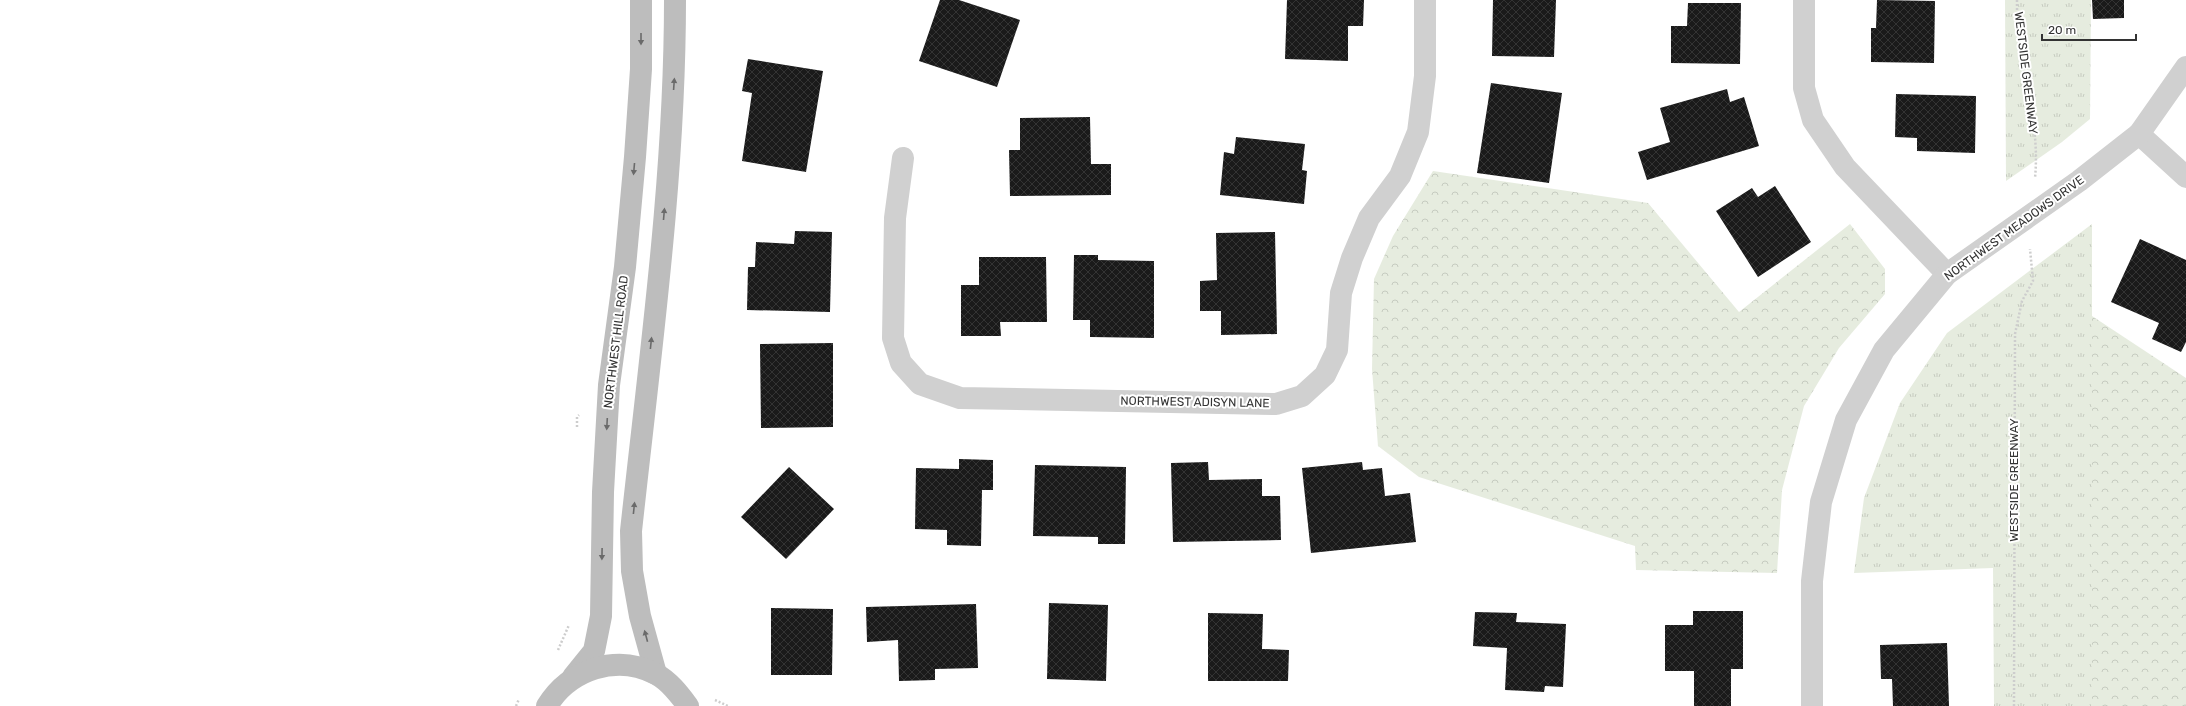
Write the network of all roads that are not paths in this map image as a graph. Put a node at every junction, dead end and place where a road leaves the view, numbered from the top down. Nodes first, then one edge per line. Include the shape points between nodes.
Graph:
1 (641, 0) edge
2 (675, 0) edge
3 (1425, 0) edge
4 (1804, 0) edge
5 (2186, 67) edge
6 (2139, 134) junction
7 (903, 158) dead end
8 (2186, 177) edge
9 (1947, 274) junction
10 (656, 674) junction
11 (573, 677) junction
12 (547, 706) edge
13 (688, 706) edge
14 (1812, 706) edge

1 -> 11 main road, NORTHWEST HILL ROAD via 641,69 636,157 625,267 609,385 603,492 601,616 594,651
10 -> 2 main road via 640,616 632,571 631,531 669,160 675,68
3 - 7 street, NORTHWEST ADISYN LANE via 1425,76 1418,132 1400,176 1369,218 1352,258 1340,293 1337,350 1325,375 1302,396 1276,404 960,398 920,384 901,363 893,338 895,218
4 - 9 street via 1804,88 1813,120 1845,167
5 - 6 street, NORTHWEST MEADOWS DRIVE
6 - 8 street
6 - 9 street, NORTHWEST MEADOWS DRIVE via 2079,181
9 - 14 street, NORTHWEST MEADOWS DRIVE via 1884,350 1846,420 1823,495 1812,581
10 - 11 main road via 636,667 614,665 593,668
10 - 13 main road via 676,689
11 - 12 main road via 555,693

